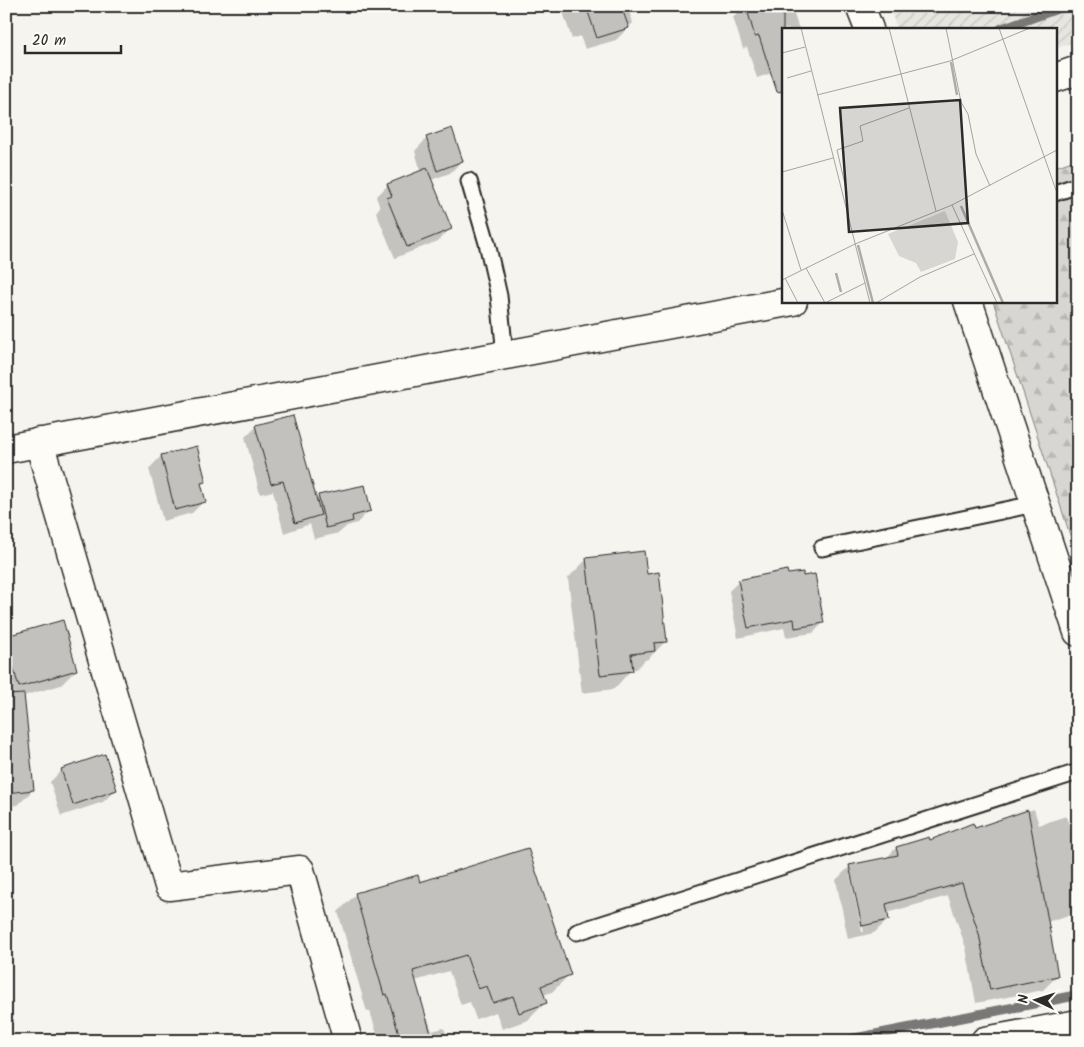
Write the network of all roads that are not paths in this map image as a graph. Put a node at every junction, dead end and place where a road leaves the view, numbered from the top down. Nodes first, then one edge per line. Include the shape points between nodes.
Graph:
1 (860, 6) edge
2 (869, 28) edge
3 (1078, 70) edge
4 (1056, 78) edge
5 (469, 182) dead end
6 (1078, 186) edge
7 (1056, 193) edge
8 (788, 302) edge
9 (968, 302) edge
10 (505, 355) junction
11 (39, 442) junction
12 (6, 448) edge
13 (1035, 504) junction
14 (822, 548) dead end
15 (1078, 632) edge
16 (1078, 772) edge
17 (577, 932) dead end
18 (1078, 1024) edge
19 (348, 1041) edge
20 (986, 1041) edge

1 - 2 street
3 - 4 street
5 - 10 lane via 499,296
6 - 7 lane
8 - 10 street
9 - 13 street
10 - 11 street
11 - 12 street
11 - 19 street via 169,886 300,870
13 - 14 lane
13 - 15 street
16 - 17 lane
18 - 20 street

